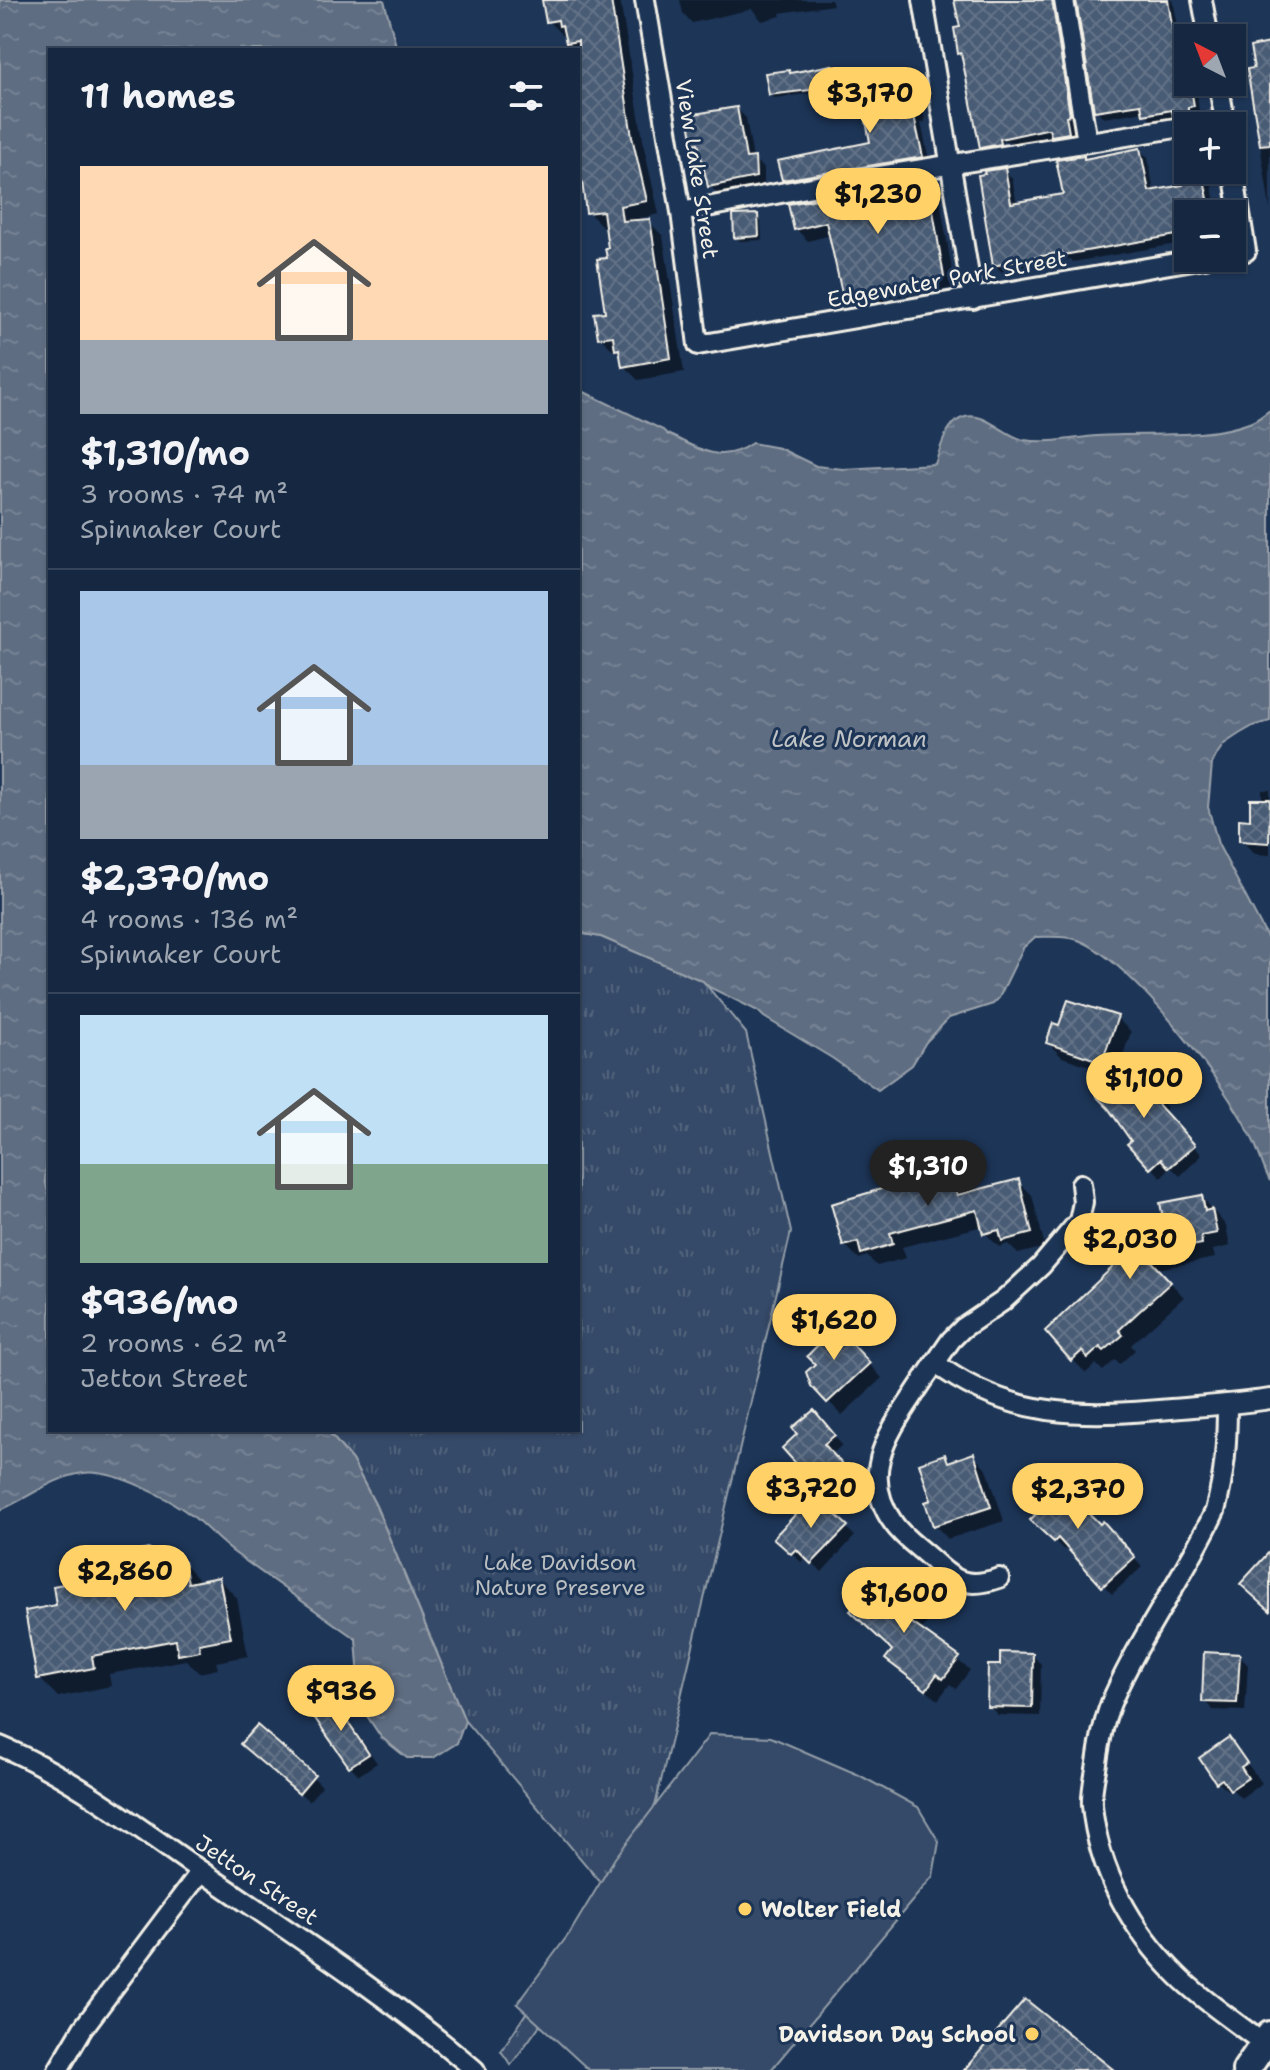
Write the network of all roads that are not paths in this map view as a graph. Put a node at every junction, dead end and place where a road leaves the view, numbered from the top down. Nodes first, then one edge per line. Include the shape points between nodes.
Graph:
1 (645, 0) edge
2 (923, 0) edge
3 (1064, 0) edge
4 (1202, 0) edge
5 (1206, 24) edge
6 (1174, 128) edge
7 (1087, 142) junction
8 (950, 164) junction
9 (681, 212) junction
10 (1174, 263) edge
11 (973, 299) junction
12 (698, 345) joint
13 (1081, 1184) dead end
14 (935, 1363) junction
15 (1270, 1399) edge
16 (1227, 1404) junction
17 (999, 1578) dead end
18 (0, 1746) edge
19 (201, 1871) junction
20 (1267, 2040) edge
21 (58, 2070) edge
22 (475, 2070) edge
23 (1246, 2070) edge

1 - 9 street, View Lake Street
2 - 8 street
3 - 7 street
4 - 5 street
6 - 7 street
7 - 8 street
8 - 9 street
8 - 11 street
9 - 12 street, View Lake Street
10 - 11 street, Edgewater Park Street
11 - 12 street, Edgewater Park Street
13 - 14 street via 1079,1221 1025,1283 963,1328
14 - 16 street via 1007,1402 1061,1413 1117,1414
14 - 17 street via 888,1432 880,1453 879,1489 896,1526 953,1579 970,1583
15 - 16 street
16 - 20 street via 1228,1450 1215,1511 1111,1702 1092,1802 1110,1876 1151,1947 1180,1978
18 - 19 street, Jetton Street via 66,1781
19 - 21 street via 83,2028
19 - 22 street, Jetton Street via 364,1980
20 - 23 main road

